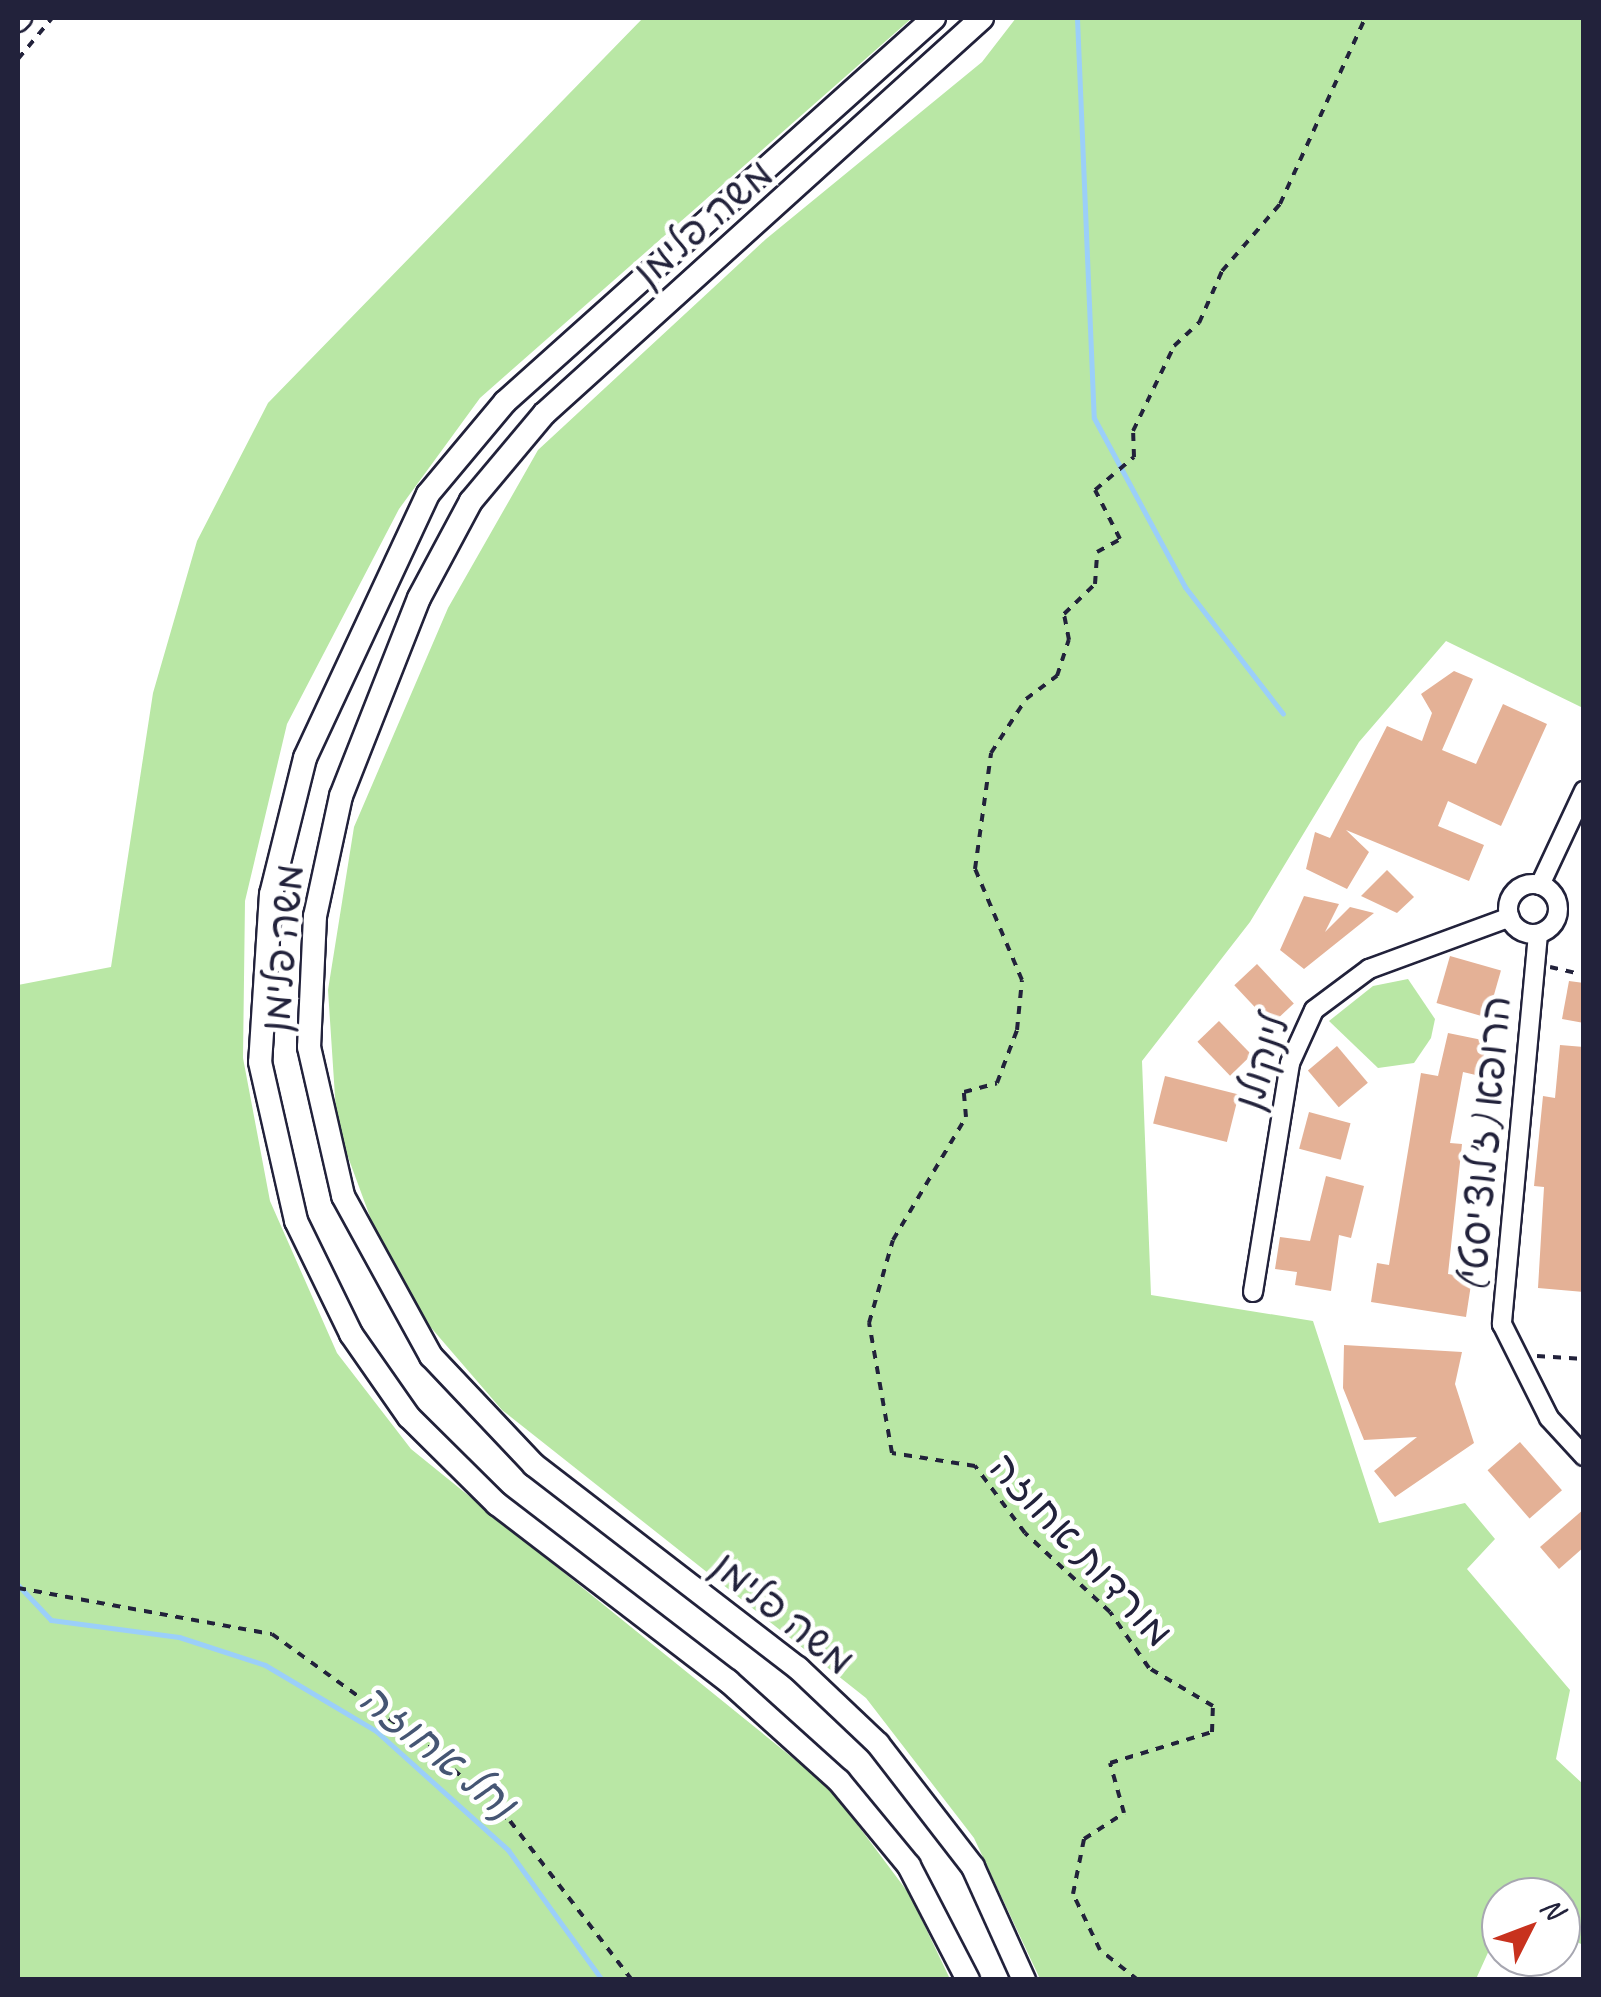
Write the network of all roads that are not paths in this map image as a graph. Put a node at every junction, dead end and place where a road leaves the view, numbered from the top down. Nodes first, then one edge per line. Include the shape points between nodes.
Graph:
1 (934, 18) edge
2 (982, 18) edge
3 (1584, 790) edge
4 (1540, 886) junction
5 (1510, 918) junction
6 (1538, 934) junction
7 (1253, 1292) dead end
8 (1584, 1456) edge
9 (968, 1980) edge
10 (1024, 1980) edge

1 - 9 main road, משה פלימן via 528,380 428,494 305,758 271,894 260,1018 267,1112 296,1220 389,1390 497,1504 750,1699 839,1781 909,1866
2 - 10 main road, משה פלימן via 555,403 471,501 352,757 319,887 309,1047 343,1196 431,1356 534,1465 798,1668 878,1744 973,1867
3 - 4 street
4 - 5 street via 1514,893
4 - 6 street via 1558,913
5 - 6 street
5 - 7 street, לינקולן via 1369,969 1314,1010 1290,1062
6 - 8 street, הרופא (ז'לוצ'יסטי) via 1502,1324 1549,1418

